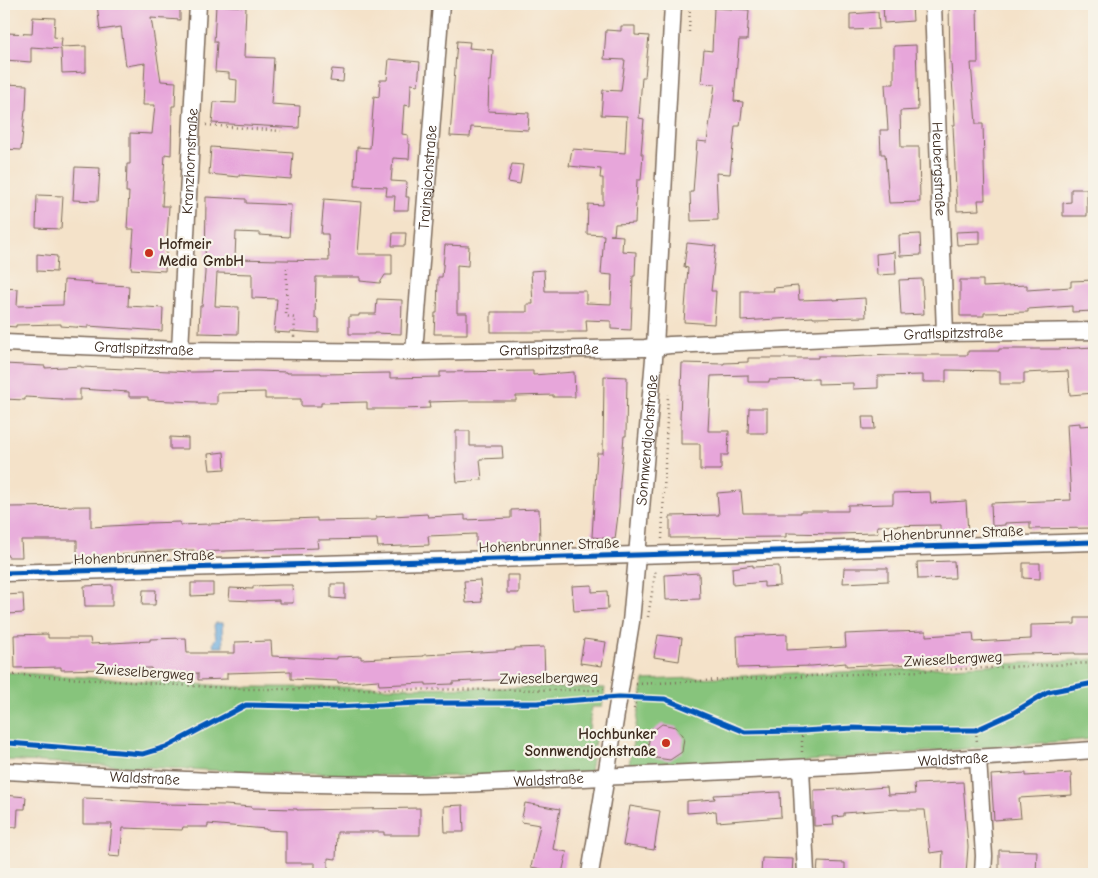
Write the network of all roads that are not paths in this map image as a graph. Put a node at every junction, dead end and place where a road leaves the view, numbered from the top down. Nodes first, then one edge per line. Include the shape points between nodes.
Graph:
1 (198, 4) edge
2 (441, 4) edge
3 (673, 4) edge
4 (933, 4) edge
5 (1094, 331) edge
6 (945, 333) junction
7 (4, 343) edge
8 (656, 347) junction
9 (180, 350) junction
10 (414, 352) junction
11 (1094, 542) edge
12 (637, 556) junction
13 (4, 573) edge
14 (1094, 750) edge
15 (978, 758) junction
16 (801, 768) junction
17 (4, 771) edge
18 (606, 777) junction
19 (590, 874) edge
20 (806, 874) edge
21 (983, 874) edge

1 - 9 street, Kranzhornstraße
2 - 10 street, Trainsjochstraße
3 - 8 street, Sonnwendjochstraße
4 - 6 street, Heubergstraße
5 - 6 street, Gratlspitzstraße
6 - 8 street, Gratlspitzstraße
7 - 9 street, Gratlspitzstraße
8 - 10 street, Gratlspitzstraße
8 - 12 street, Sonnwendjochstraße
9 - 10 street, Gratlspitzstraße
11 - 12 street, Hohenbrunner Straße
12 - 13 street, Hohenbrunner Straße
12 - 18 street, Sonnwendjochstraße via 631,622
14 - 15 street, Waldstraße
15 - 16 street, Waldstraße
15 - 21 street
16 - 18 street, Waldstraße
16 - 20 street
17 - 18 street, Waldstraße via 322,785 480,784
18 - 19 street, Sonnwendjochstraße

